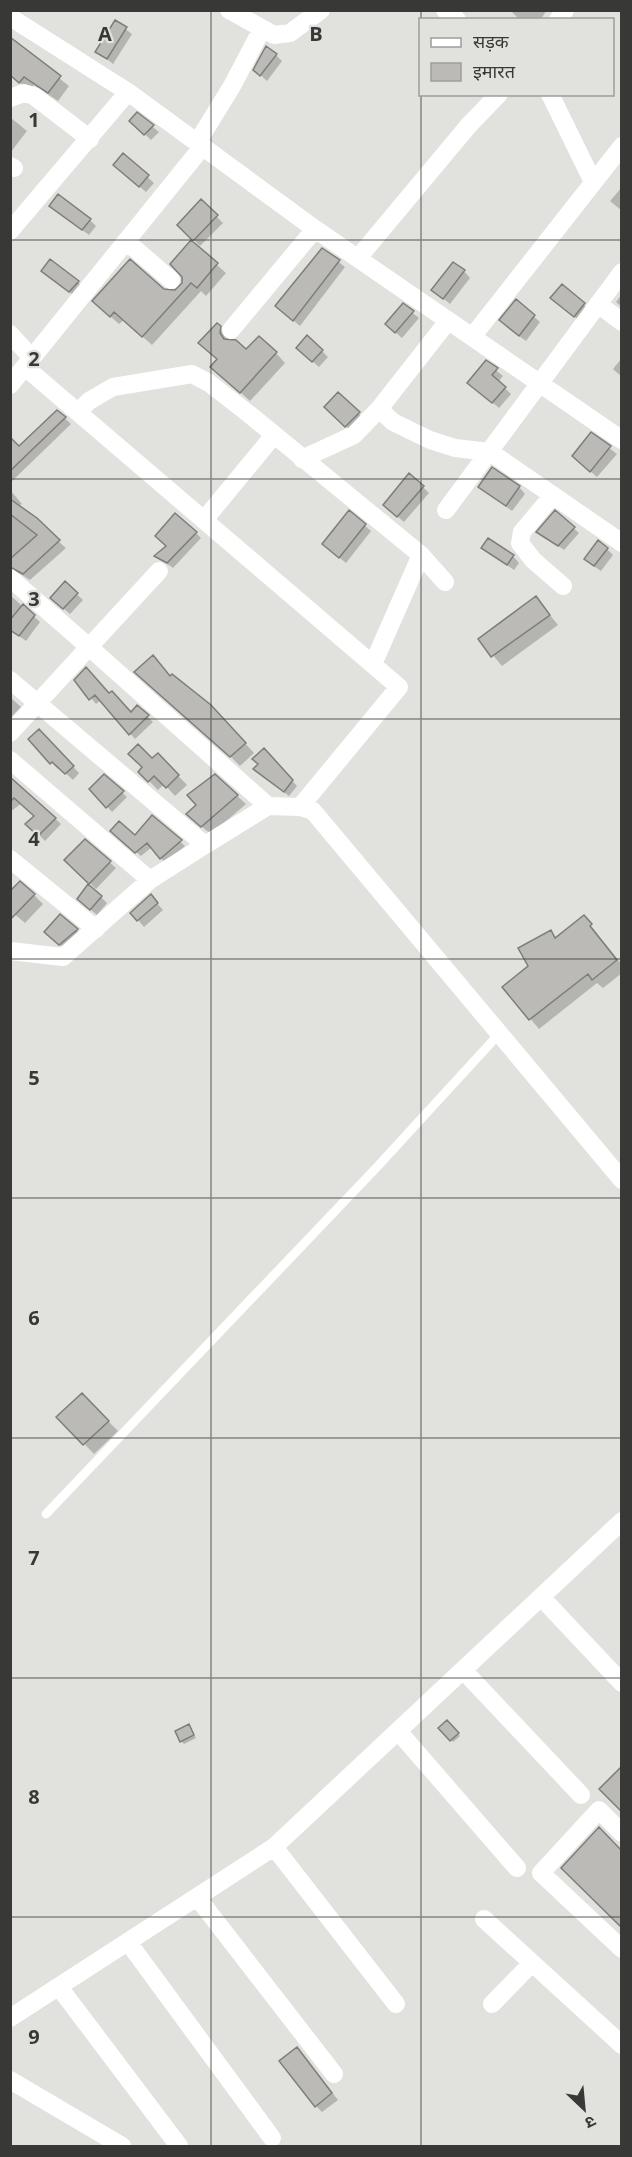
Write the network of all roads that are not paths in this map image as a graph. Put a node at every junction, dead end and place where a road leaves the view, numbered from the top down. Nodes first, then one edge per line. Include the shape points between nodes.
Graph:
1 (230, 10) edge
2 (321, 10) edge
3 (10, 17) edge
4 (262, 29) junction
5 (128, 92) junction
6 (497, 96) edge
7 (551, 96) edge
8 (10, 98) edge
9 (90, 139) junction
10 (200, 144) junction
11 (621, 146) edge
12 (593, 182) junction
13 (315, 228) junction
14 (10, 231) edge
15 (126, 241) junction
16 (358, 258) junction
17 (621, 272) edge
18 (171, 280) dead end
19 (598, 304) junction
20 (448, 321) junction
21 (621, 322) edge
22 (231, 330) dead end
23 (10, 334) edge
24 (472, 337) junction
25 (29, 362) junction
26 (540, 384) junction
27 (10, 385) edge
28 (379, 409) junction
29 (78, 412) junction
30 (274, 435) junction
31 (621, 440) edge
32 (490, 452) junction
33 (302, 459) junction
34 (553, 495) junction
35 (446, 510) dead end
36 (204, 520) junction
37 (621, 543) edge
38 (422, 555) junction
39 (159, 571) dead end
40 (10, 578) edge
41 (445, 582) dead end
42 (563, 586) dead end
43 (89, 646) junction
44 (373, 664) junction
45 (10, 680) edge
46 (37, 704) junction
47 (10, 733) edge
48 (10, 760) edge
49 (268, 806) junction
50 (300, 807) junction
51 (205, 845) junction
52 (10, 859) edge
53 (150, 880) junction
54 (96, 929) junction
55 (10, 951) edge
56 (499, 1034) junction
57 (621, 1180) edge
58 (46, 1514) dead end
59 (619, 1530) edge
60 (540, 1597) junction
61 (463, 1670) junction
62 (621, 1683) edge
63 (398, 1731) junction
64 (581, 1795) dead end
65 (621, 1833) edge
66 (274, 1847) junction
67 (517, 1868) dead end
68 (197, 1897) junction
69 (484, 1919) dead end
70 (128, 1942) junction
71 (621, 1949) edge
72 (532, 1963) junction
73 (59, 1986) junction
74 (396, 2004) dead end
75 (492, 2004) dead end
76 (10, 2018) edge
77 (621, 2045) edge
78 (334, 2074) dead end
79 (10, 2080) edge
80 (272, 2138) dead end
81 (122, 2146) edge
82 (179, 2146) edge

1 - 4 street
2 - 4 street via 290,33 274,35
3 - 5 street
4 - 10 street
5 - 9 street
5 - 10 street
6 - 16 street
7 - 12 street
8 - 9 street via 24,93 34,96
9 - 14 street
10 - 13 street
10 - 15 street
11 - 12 street
12 - 24 street
13 - 16 street
13 - 22 street
15 - 18 street
15 - 25 street
16 - 20 street
17 - 19 street
19 - 21 street
19 - 26 street
20 - 24 street
20 - 28 street
23 - 25 street
24 - 26 street
25 - 27 street
25 - 29 street
26 - 31 street
26 - 32 street
28 - 32 street via 393,422 430,440
28 - 33 street via 354,435
29 - 30 street via 114,387 192,374
29 - 36 street
30 - 33 street
30 - 36 street
32 - 34 street
32 - 35 street
33 - 38 street
34 - 37 street
34 - 42 street via 522,532 520,543
36 - 44 street
38 - 41 street
38 - 44 street
39 - 43 street
40 - 43 street
43 - 46 street
43 - 49 street
44 - 50 street via 399,687
45 - 46 street
46 - 47 street
46 - 51 street
48 - 53 street
49 - 50 street
49 - 51 street
50 - 56 street via 313,811
51 - 53 street
52 - 54 street
53 - 54 street
54 - 55 street via 63,957
56 - 57 street
56 - 58 lane
59 - 60 street
60 - 61 street
60 - 62 street
61 - 63 street
61 - 64 street
63 - 66 street
63 - 67 street
65 - 71 street via 599,1810 541,1873
66 - 68 street
66 - 74 street
68 - 70 street
68 - 78 street
69 - 72 street
70 - 73 street
70 - 80 street
72 - 75 street
72 - 77 street
73 - 76 street
73 - 82 street
79 - 81 street

